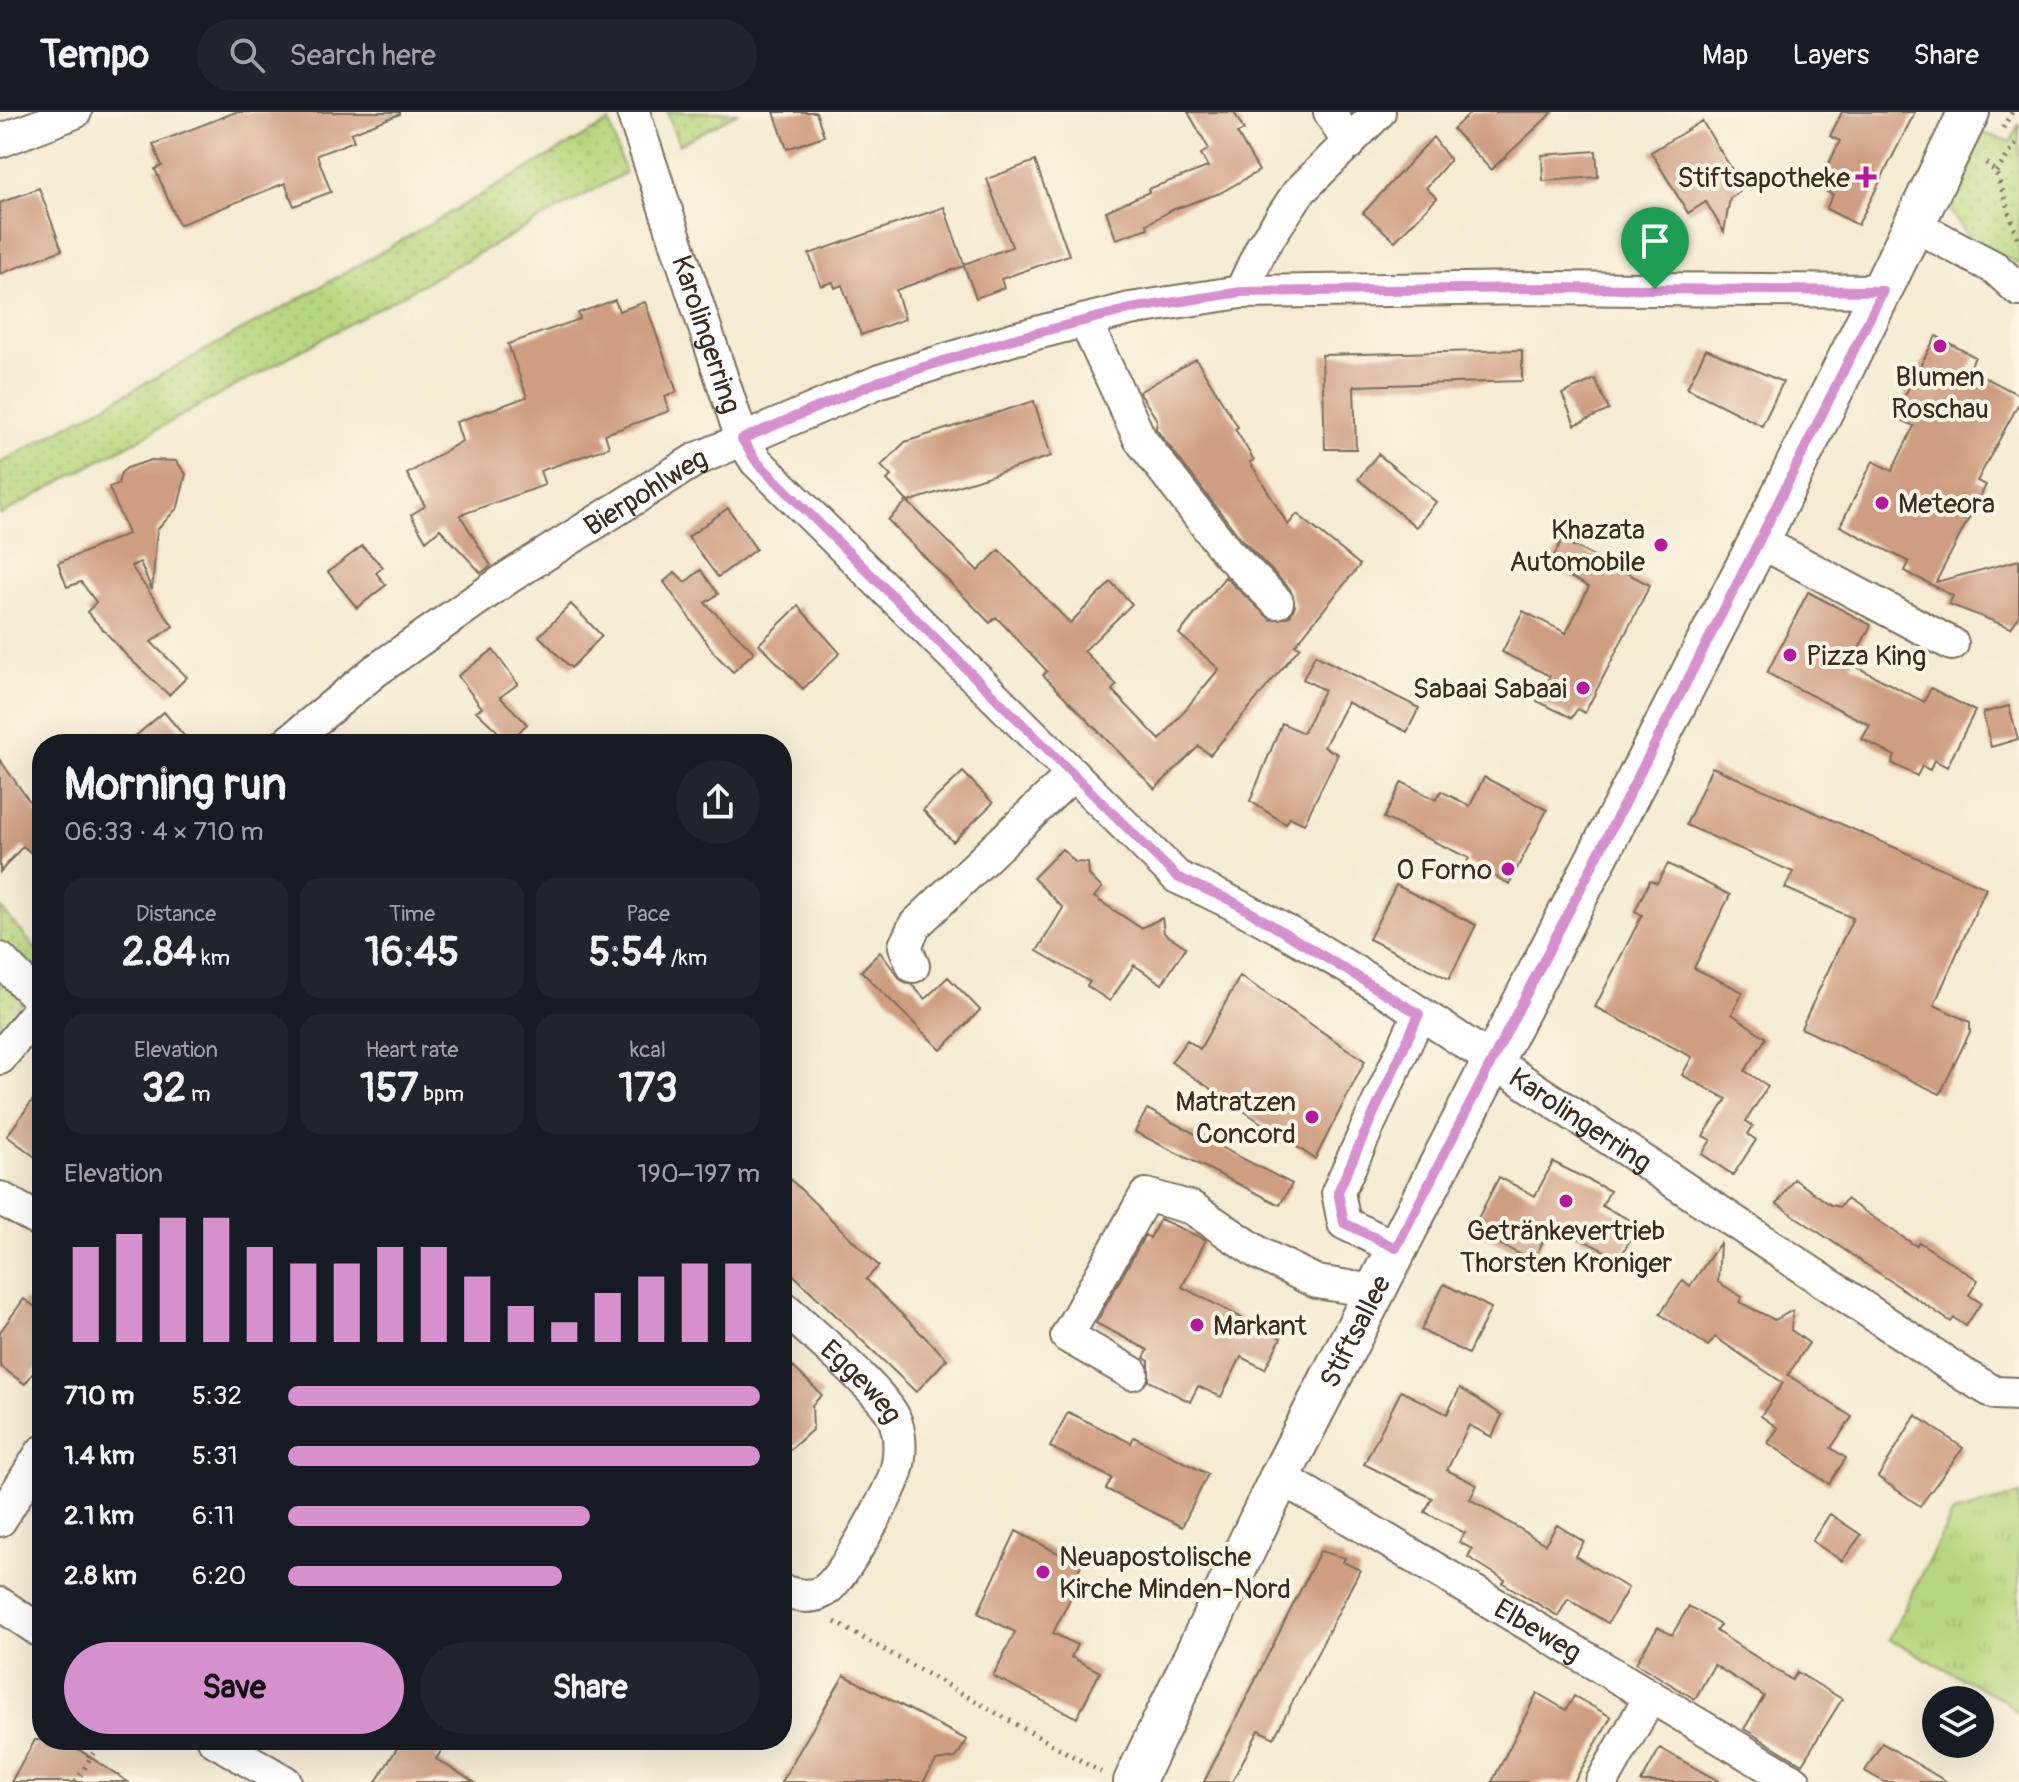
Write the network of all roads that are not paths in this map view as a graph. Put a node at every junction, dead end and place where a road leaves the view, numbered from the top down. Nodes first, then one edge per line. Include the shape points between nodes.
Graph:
1 (75, 112) edge
2 (633, 112) edge
3 (1330, 112) edge
4 (1379, 112) edge
5 (1969, 112) edge
6 (0, 141) edge
7 (1349, 144) junction
8 (1912, 224) junction
9 (2019, 290) edge
10 (1883, 291) junction
11 (1241, 292) junction
12 (1085, 321) junction
13 (742, 439) junction
14 (1759, 541) junction
15 (1277, 602) dead end
16 (1952, 644) dead end
17 (298, 734) edge
18 (1073, 774) junction
19 (0, 959) edge
20 (913, 966) dead end
21 (32, 993) edge
22 (1419, 1014) junction
23 (32, 1017) edge
24 (0, 1058) edge
25 (1491, 1060) junction
26 (0, 1198) edge
27 (32, 1216) edge
28 (1396, 1248) junction
29 (1374, 1291) junction
30 (792, 1316) edge
31 (1132, 1373) dead end
32 (2019, 1394) edge
33 (32, 1468) edge
34 (1280, 1477) junction
35 (0, 1520) edge
36 (792, 1593) edge
37 (0, 1604) edge
38 (32, 1625) edge
39 (1650, 1697) junction
40 (231, 1750) edge
41 (1120, 1778) edge
42 (285, 1782) edge
43 (1602, 1782) edge
44 (1795, 1782) edge

1 - 6 street
2 - 13 street, Karolingerring
3 - 7 street
4 - 7 street
5 - 8 main road, Stiftsallee
7 - 11 street via 1298,193 1262,247
8 - 9 street via 1995,268
8 - 10 main road, Stiftsallee
10 - 11 street, Bierpohlweg
10 - 14 main road, Stiftsallee
11 - 12 street, Bierpohlweg
12 - 13 street, Bierpohlweg via 880,381
12 - 15 street via 1140,439 1227,552
13 - 17 street, Bierpohlweg via 695,460 509,577 375,671
13 - 18 street, Karolingerring via 756,461
14 - 16 street
14 - 25 main road, Stiftsallee
18 - 20 street via 915,925 905,946
18 - 22 street, Karolingerring via 1177,877 1245,908
19 - 21 street
22 - 25 street, Karolingerring
22 - 28 street via 1338,1192 1344,1223
23 - 24 street
25 - 28 main road, Stiftsallee
25 - 32 street, Karolingerring via 1966,1376 1995,1393
26 - 27 street
28 - 29 main road, Stiftsallee
29 - 31 street via 1317,1282 1260,1254 1192,1208 1146,1195 1067,1336
29 - 34 main road, Stiftsallee
30 - 36 street, Eggeweg via 886,1405 899,1441 895,1476 839,1575 827,1590 808,1596
33 - 35 street
34 - 39 street, Elbeweg
34 - 41 main road, Stiftsallee
37 - 38 street
39 - 43 street
39 - 44 street, Elbeweg
40 - 42 street

